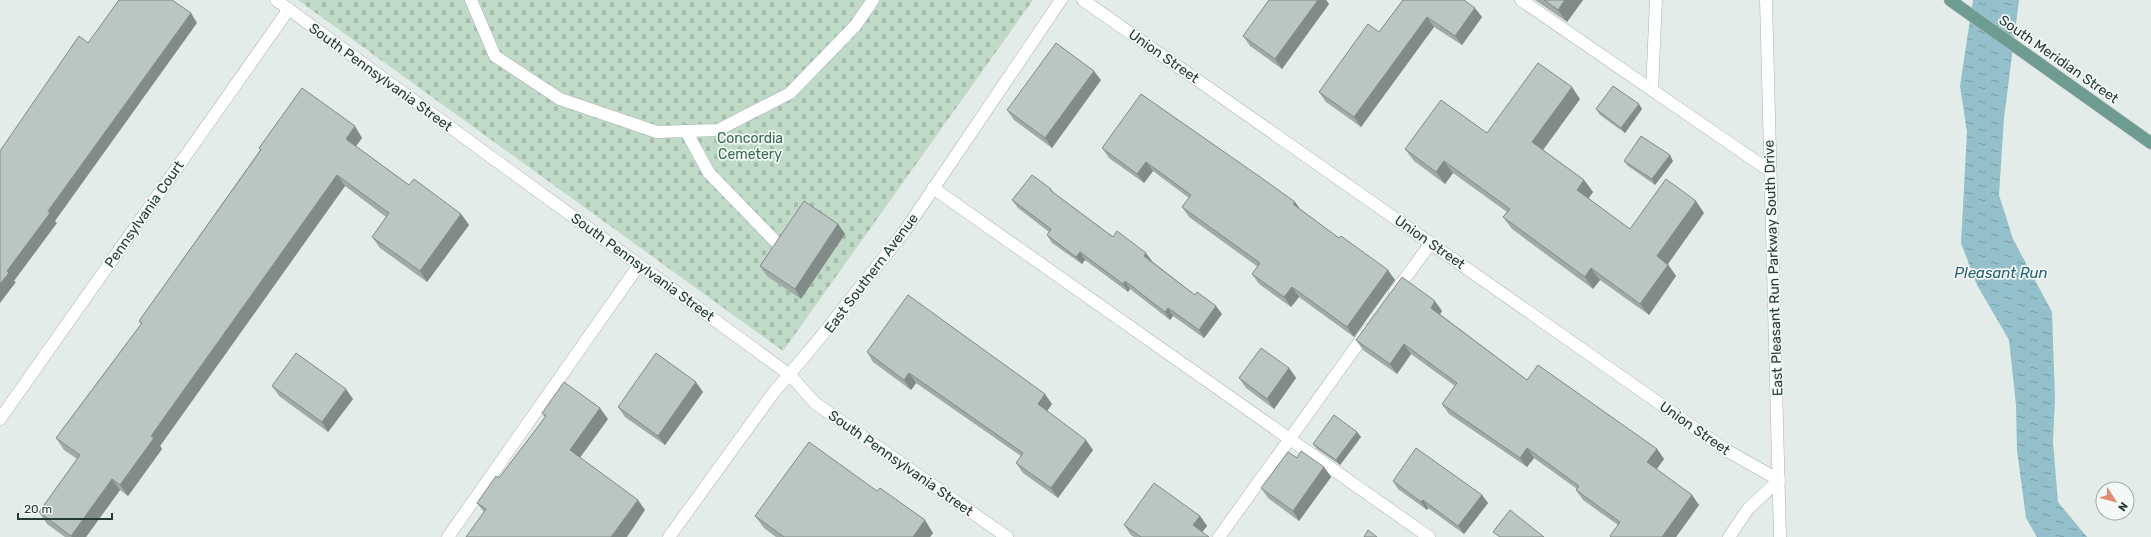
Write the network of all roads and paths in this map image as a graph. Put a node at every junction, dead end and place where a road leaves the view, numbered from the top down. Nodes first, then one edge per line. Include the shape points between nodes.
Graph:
1 (276, 0) edge
2 (470, 0) edge
3 (873, 0) edge
4 (1061, 0) edge
5 (1083, 0) edge
6 (1520, 0) edge
7 (1656, 0) edge
8 (1766, 0) edge
9 (1950, 0) edge
10 (288, 9) junction
11 (1652, 90) junction
12 (686, 131) junction
13 (2151, 143) edge
14 (1770, 171) junction
15 (933, 188) junction
16 (777, 243) edge
17 (1431, 243) junction
18 (639, 265) junction
19 (1386, 305) edge
20 (1377, 318) edge
21 (790, 375) junction
22 (0, 419) edge
23 (1289, 439) junction
24 (1779, 480) junction
25 (448, 537) edge
26 (669, 537) edge
27 (1007, 537) edge
28 (1219, 537) edge
29 (1429, 537) edge
30 (1729, 537) edge
31 (1780, 537) edge

1 - 10 street, South Pennsylvania Street
2 - 12 street via 495,56 560,99 657,132
3 - 12 street via 855,26 790,93 718,130
4 - 15 street, East Southern Avenue
5 - 17 street, Union Street
6 - 11 street
7 - 11 street
8 - 14 street, East Pleasant Run Parkway South Drive
9 - 13 main road, South Meridian Street
10 - 18 street, South Pennsylvania Street
10 - 22 street, Pennsylvania Court
11 - 14 street
12 - 16 street via 709,173
14 - 24 street, East Pleasant Run Parkway South Drive
15 - 21 street, East Southern Avenue via 899,238
15 - 23 street
17 - 19 street
17 - 24 street, Union Street via 1726,450
18 - 21 street, South Pennsylvania Street
18 - 25 street
20 - 23 street
21 - 26 street, East Southern Avenue via 774,392
21 - 27 street, South Pennsylvania Street via 815,403
23 - 28 street
23 - 29 street
24 - 30 street via 1748,509
24 - 31 street, East Pleasant Run Parkway South Drive

